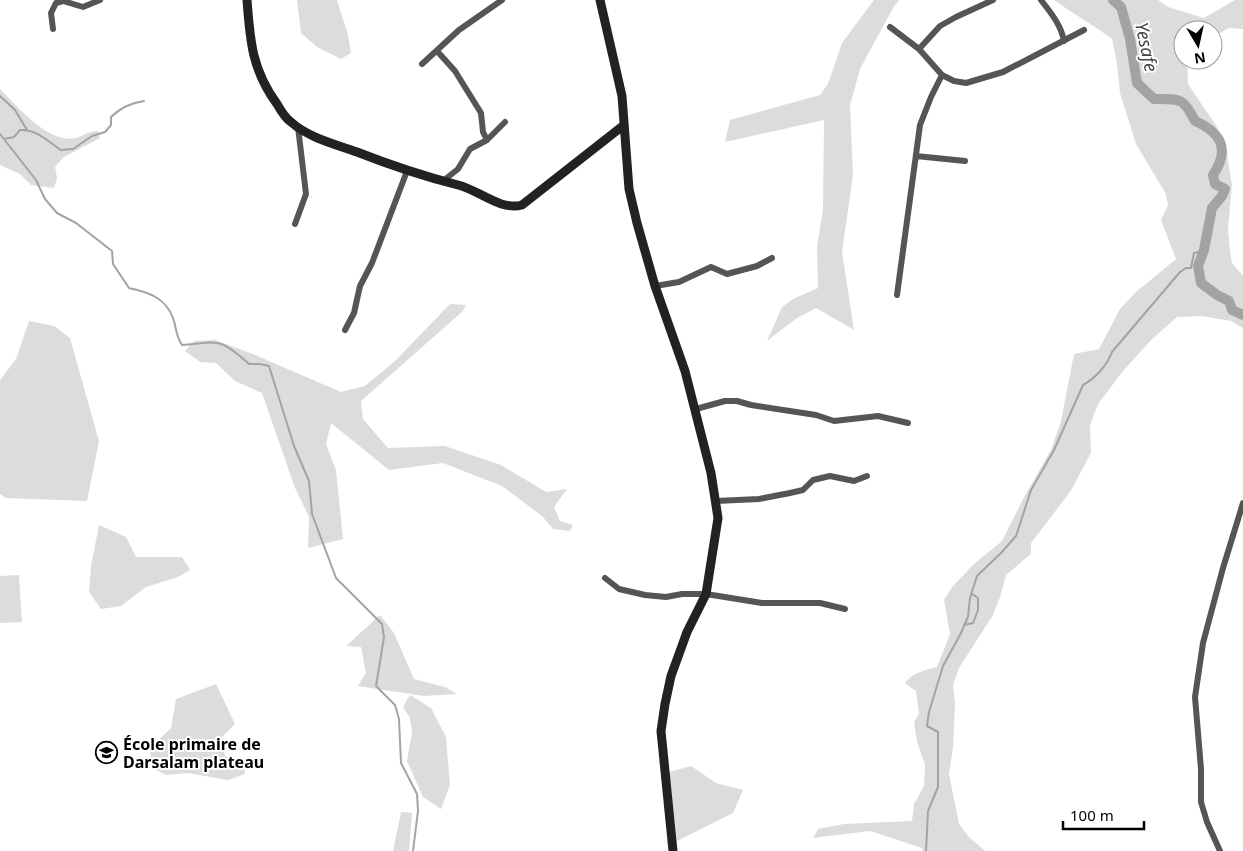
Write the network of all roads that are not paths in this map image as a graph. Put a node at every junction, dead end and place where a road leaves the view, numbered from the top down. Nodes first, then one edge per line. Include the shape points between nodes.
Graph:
1 (100, 0) edge
2 (247, 0) edge
3 (502, 0) edge
4 (600, 0) edge
5 (993, 0) edge
6 (1041, 0) edge
7 (890, 27) dead end
8 (53, 30) dead end
9 (1084, 30) dead end
10 (1064, 41) junction
11 (919, 49) junction
12 (437, 51) junction
13 (422, 64) dead end
14 (942, 75) junction
15 (505, 122) dead end
16 (624, 125) junction
17 (298, 127) junction
18 (487, 140) junction
19 (916, 156) junction
20 (966, 161) dead end
21 (407, 171) junction
22 (443, 181) junction
23 (295, 224) dead end
24 (772, 258) dead end
25 (655, 286) junction
26 (897, 295) dead end
27 (344, 330) dead end
28 (696, 409) junction
29 (908, 423) dead end
30 (867, 476) dead end
31 (716, 501) junction
32 (1243, 504) edge
33 (605, 578) dead end
34 (706, 594) junction
35 (845, 609) dead end
36 (673, 851) edge
37 (1220, 851) edge

1 - 8 street via 83,7 63,1 56,3 51,13
2 - 17 main road via 249,34 258,70 285,116
3 - 12 street via 459,30
4 - 16 main road via 622,96
5 - 11 street via 940,26
6 - 10 street via 1054,16
7 - 11 street
9 - 10 street
10 - 14 street via 1003,72 976,81 954,81
11 - 14 street
12 - 13 street
12 - 18 street via 455,71 481,113
14 - 19 street via 920,125
15 - 18 street
16 - 22 main road via 522,205 504,205 468,188
16 - 25 main road via 629,189
17 - 21 main road via 316,137
17 - 23 street via 306,194
18 - 22 street via 470,149 458,168
19 - 20 street
19 - 26 street
21 - 22 main road
21 - 27 street via 360,286 354,313
24 - 25 street via 757,266 727,274 711,267 680,282
25 - 28 main road
28 - 29 street via 737,400 834,421 878,416
28 - 31 main road
30 - 31 street via 854,481 830,476 813,480 803,490 790,493
31 - 34 main road via 718,518
32 - 37 street via 1202,643 1195,697 1201,802 1206,822
33 - 34 street via 619,588 645,595
34 - 35 street via 762,603 820,603
34 - 36 main road via 687,632 664,704 661,731

